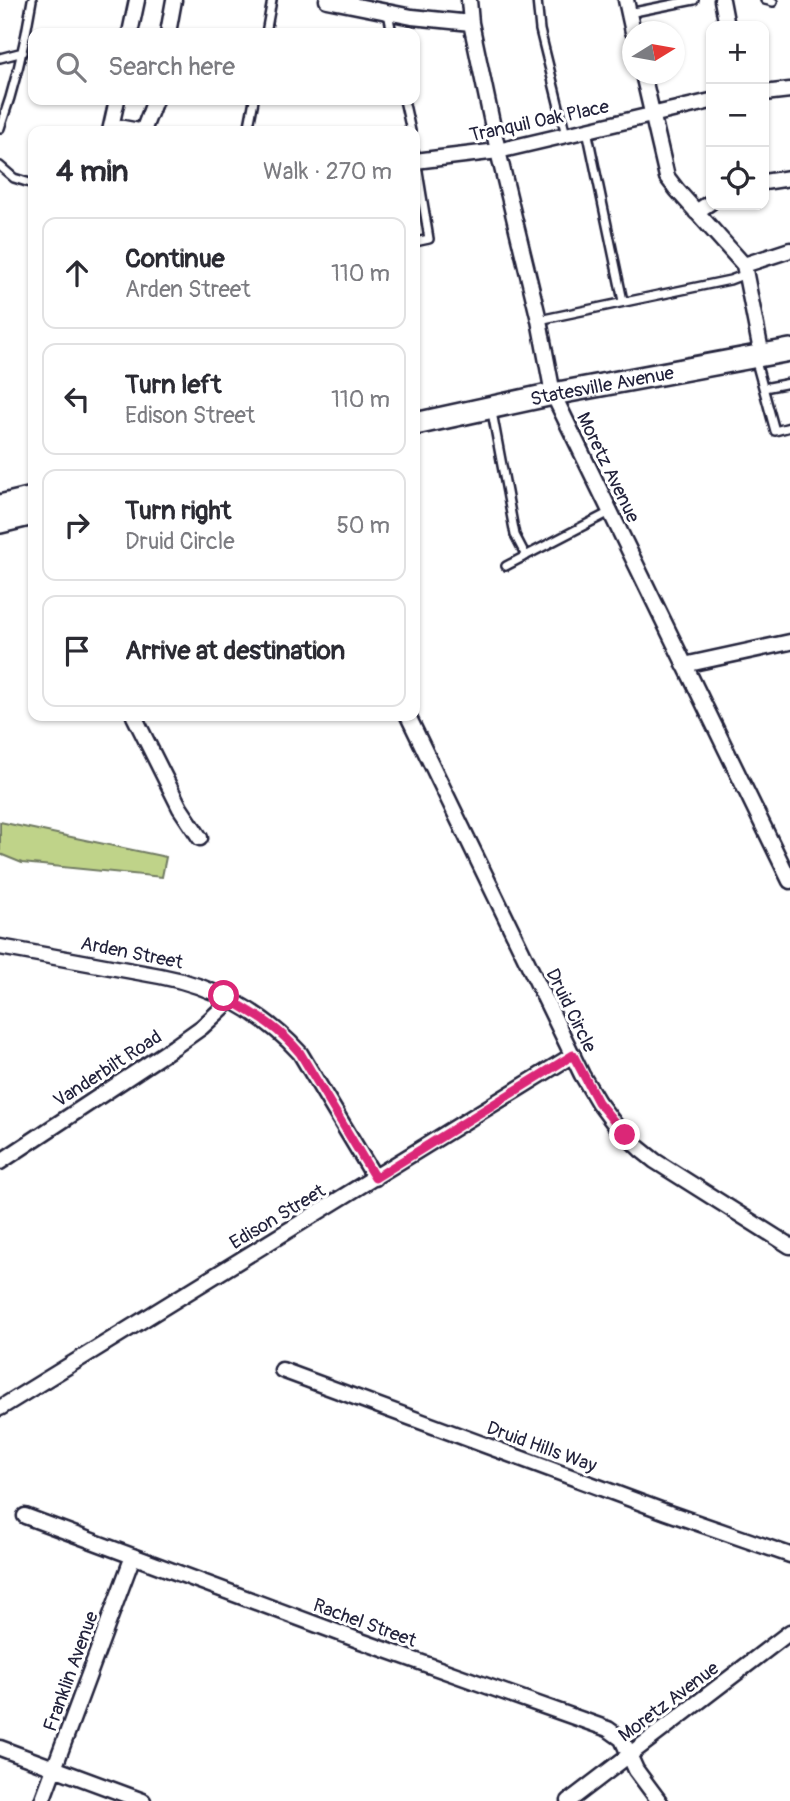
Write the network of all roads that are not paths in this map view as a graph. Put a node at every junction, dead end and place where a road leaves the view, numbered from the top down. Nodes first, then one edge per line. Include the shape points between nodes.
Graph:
1 (32, 0) edge
2 (137, 0) edge
3 (174, 0) edge
4 (272, 0) edge
5 (327, 0) edge
6 (469, 0) edge
7 (537, 0) edge
8 (694, 0) edge
9 (722, 0) edge
10 (627, 6) edge
11 (387, 12) junction
12 (726, 21) edge
13 (471, 23) junction
14 (131, 28) edge
15 (169, 28) edge
16 (267, 28) edge
17 (390, 28) edge
18 (23, 52) junction
19 (0, 58) edge
20 (645, 84) edge
21 (790, 90) edge
22 (769, 92) edge
23 (706, 102) edge
24 (116, 105) edge
25 (153, 105) edge
26 (253, 105) edge
27 (405, 105) edge
28 (653, 116) junction
29 (112, 126) edge
30 (143, 126) edge
31 (249, 126) edge
32 (410, 126) edge
33 (0, 128) edge
34 (587, 130) junction
35 (566, 135) junction
36 (498, 150) junction
37 (420, 158) edge
38 (0, 166) edge
39 (790, 178) edge
40 (769, 181) edge
41 (28, 182) edge
42 (420, 187) edge
43 (706, 205) edge
44 (696, 212) junction
45 (420, 242) edge
46 (790, 250) edge
47 (745, 269) junction
48 (623, 301) junction
49 (539, 320) junction
50 (790, 350) edge
51 (758, 357) junction
52 (790, 383) edge
53 (764, 388) junction
54 (553, 394) junction
55 (491, 407) junction
56 (420, 423) edge
57 (790, 427) edge
58 (28, 499) edge
59 (0, 506) edge
60 (610, 512) junction
61 (28, 515) edge
62 (0, 522) edge
63 (526, 556) junction
64 (506, 566) dead end
65 (790, 642) edge
66 (684, 665) junction
67 (136, 721) edge
68 (410, 721) edge
69 (200, 838) dead end
70 (790, 881) edge
71 (0, 947) edge
72 (230, 1000) junction
73 (573, 1055) junction
74 (0, 1162) edge
75 (375, 1178) junction
76 (790, 1246) edge
77 (282, 1370) dead end
78 (0, 1408) edge
79 (26, 1517) dead end
80 (133, 1556) junction
81 (790, 1556) edge
82 (790, 1632) edge
83 (0, 1748) edge
84 (629, 1755) junction
85 (54, 1768) junction
86 (42, 1801) edge
87 (143, 1801) edge
88 (569, 1801) edge
89 (659, 1801) edge

1 - 18 lane
2 - 14 street
3 - 15 street
4 - 16 lane
5 - 11 street
6 - 13 street, Moretz Avenue
7 - 35 lane
8 - 10 lane
9 - 12 street
11 - 13 street
11 - 17 lane
13 - 36 street, Moretz Avenue
18 - 19 lane
18 - 33 lane
20 - 28 street
21 - 22 street
23 - 28 street, Tranquil Oak Place
24 - 29 street
25 - 30 street
26 - 31 lane
27 - 32 lane
28 - 34 street, Tranquil Oak Place
28 - 44 street via 667,177
34 - 35 street, Tranquil Oak Place
34 - 48 lane
35 - 36 street, Tranquil Oak Place
36 - 37 street, Tranquil Oak Place
36 - 49 street, Moretz Avenue
38 - 41 lane
39 - 40 street
42 - 45 lane via 429,239
43 - 44 street
44 - 47 street
46 - 47 street
47 - 48 lane via 730,279
47 - 51 street
48 - 49 lane
49 - 54 street, Moretz Avenue
50 - 51 main road, Statesville Avenue
51 - 53 lane
51 - 54 main road, Statesville Avenue
52 - 53 lane
53 - 57 lane via 775,431
54 - 55 main road, Statesville Avenue
54 - 60 street, Moretz Avenue
55 - 56 main road, Statesville Avenue
55 - 63 lane via 515,535
58 - 59 main road
60 - 63 lane
60 - 66 street, Moretz Avenue
61 - 62 main road
63 - 64 lane
65 - 66 street
66 - 70 street, Moretz Avenue
67 - 69 street
68 - 73 street, Druid Circle
71 - 72 street, Arden Street via 168,977
72 - 74 street, Vanderbilt Road via 174,1047
72 - 75 street, Arden Street via 285,1035 300,1053
73 - 75 street, Edison Street
73 - 76 street, Druid Circle via 598,1102 630,1140 654,1161
75 - 78 street, Edison Street
77 - 81 street, Druid Hills Way
79 - 80 street, Rachel Street
80 - 84 street, Rachel Street via 608,1729 622,1739
80 - 85 street, Franklin Avenue
82 - 84 street, Moretz Avenue
83 - 85 street
84 - 88 street, Moretz Avenue
84 - 89 street, Rachel Street
85 - 86 street, Franklin Avenue
85 - 87 street

